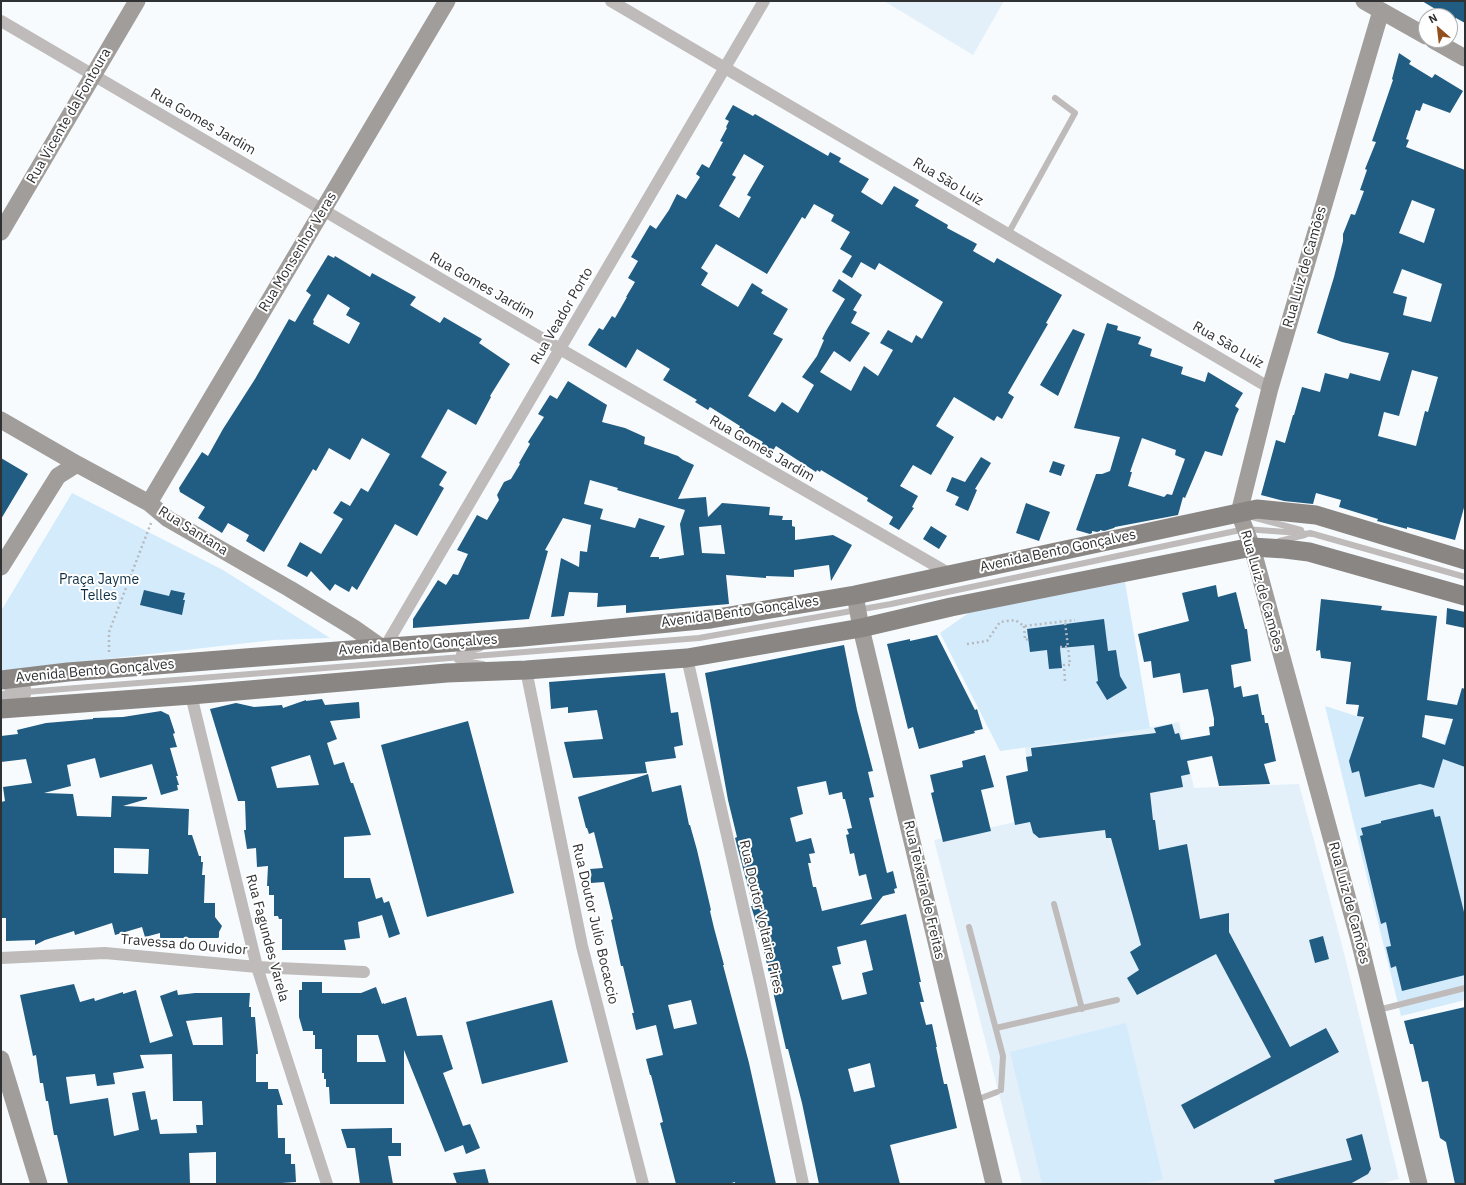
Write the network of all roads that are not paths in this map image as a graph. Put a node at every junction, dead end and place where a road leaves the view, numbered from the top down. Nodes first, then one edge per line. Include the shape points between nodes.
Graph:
1 (137, 1) edge
2 (447, 1) edge
3 (611, 1) edge
4 (764, 1) edge
5 (1364, 1) edge
6 (1382, 6) edge
7 (1, 21) edge
8 (1418, 31) edge
9 (1447, 48) edge
10 (1465, 58) edge
11 (725, 67) junction
12 (93, 75) junction
13 (1054, 98) dead end
14 (323, 210) junction
15 (1, 232) edge
16 (1008, 234) junction
17 (560, 349) junction
18 (1270, 388) junction
19 (1, 420) edge
20 (57, 453) junction
21 (77, 464) junction
22 (58, 476) junction
23 (153, 506) junction
24 (1242, 521) junction
25 (1313, 534) junction
26 (1252, 547) junction
27 (1465, 560) edge
28 (1, 567) edge
29 (950, 574) junction
30 (1465, 577) edge
31 (1465, 596) edge
32 (858, 611) junction
33 (523, 637) junction
34 (383, 647) junction
35 (445, 658) junction
36 (687, 658) junction
37 (526, 670) junction
38 (1, 680) edge
39 (1, 688) edge
40 (69, 688) junction
41 (1, 694) edge
42 (191, 695) junction
43 (1, 700) edge
44 (1, 709) edge
45 (1054, 904) dead end
46 (969, 927) dead end
47 (1, 958) edge
48 (257, 967) junction
49 (364, 972) dead end
50 (1465, 988) edge
51 (1117, 1000) dead end
52 (1082, 1008) junction
53 (1376, 1010) junction
54 (996, 1028) junction
55 (1, 1059) edge
56 (974, 1100) junction
57 (39, 1184) edge
58 (327, 1184) edge
59 (643, 1184) edge
60 (803, 1184) edge
61 (994, 1184) edge
62 (1419, 1184) edge

1 - 12 street, Rua Vicente da Fontoura
2 - 14 street, Rua Monsenhor Veras
3 - 11 street, Rua São Luiz
4 - 11 street, Rua Veador Porto
5 - 6 street
6 - 8 street
6 - 18 street, Rua Luiz de Camões
7 - 12 street, Rua Gomes Jardim
9 - 10 street
11 - 16 street, Rua São Luiz
11 - 17 street, Rua Veador Porto
12 - 14 street, Rua Gomes Jardim
12 - 15 street, Rua Vicente da Fontoura
13 - 16 lane via 1075,112
14 - 17 street, Rua Gomes Jardim
14 - 23 street, Rua Monsenhor Veras
16 - 18 street, Rua São Luiz
17 - 29 street, Rua Gomes Jardim
17 - 34 street, Rua Veador Porto
18 - 24 street, Rua Luiz de Camões
19 - 20 street, Rua Santana
20 - 21 street, Rua Santana
20 - 22 street
21 - 22 street
21 - 23 street, Rua Santana
22 - 28 street
23 - 34 street, Rua Santana via 168,519 284,585
24 - 25 lane
24 - 25 lane
24 - 26 street, Rua Luiz de Camões
24 - 27 main road, Avenida Bento Gonçalves via 1257,509 1316,515
24 - 29 main road, Avenida Bento Gonçalves
24 - 32 lane
25 - 26 lane
25 - 30 lane
26 - 31 main road, Avenida Bento Gonçalves via 1309,552
26 - 32 main road, Avenida Bento Gonçalves via 951,607
26 - 53 street, Rua Luiz de Camões via 1360,940
29 - 32 main road, Avenida Bento Gonçalves
32 - 33 main road, Avenida Bento Gonçalves via 712,619
32 - 35 lane via 699,638
32 - 36 main road, Avenida Bento Gonçalves
32 - 56 street, Rua Teixeira de Freitas
33 - 34 main road, Avenida Bento Gonçalves
33 - 35 lane
34 - 38 main road, Avenida Bento Gonçalves
35 - 37 lane
35 - 40 lane
36 - 37 main road, Avenida Bento Gonçalves
36 - 60 street, Rua Doutor Voltaire Pires
37 - 42 main road, Avenida Bento Gonçalves via 447,673
37 - 59 street, Rua Doutor Julio Bocaccio via 582,946
39 - 40 lane
40 - 41 lane
40 - 43 lane
42 - 44 main road, Avenida Bento Gonçalves
42 - 48 street, Rua Fagundes Varela
45 - 52 lane
46 - 54 lane
47 - 48 street, Travessa do Ouvidor via 105,953
48 - 49 street, Travessa do Ouvidor
48 - 58 street, Rua Fagundes Varela
50 - 53 lane
51 - 52 lane
52 - 54 lane
53 - 62 street, Rua Luiz de Camões
54 - 56 lane via 1003,1056 999,1091
55 - 57 street
56 - 61 street, Rua Teixeira de Freitas

